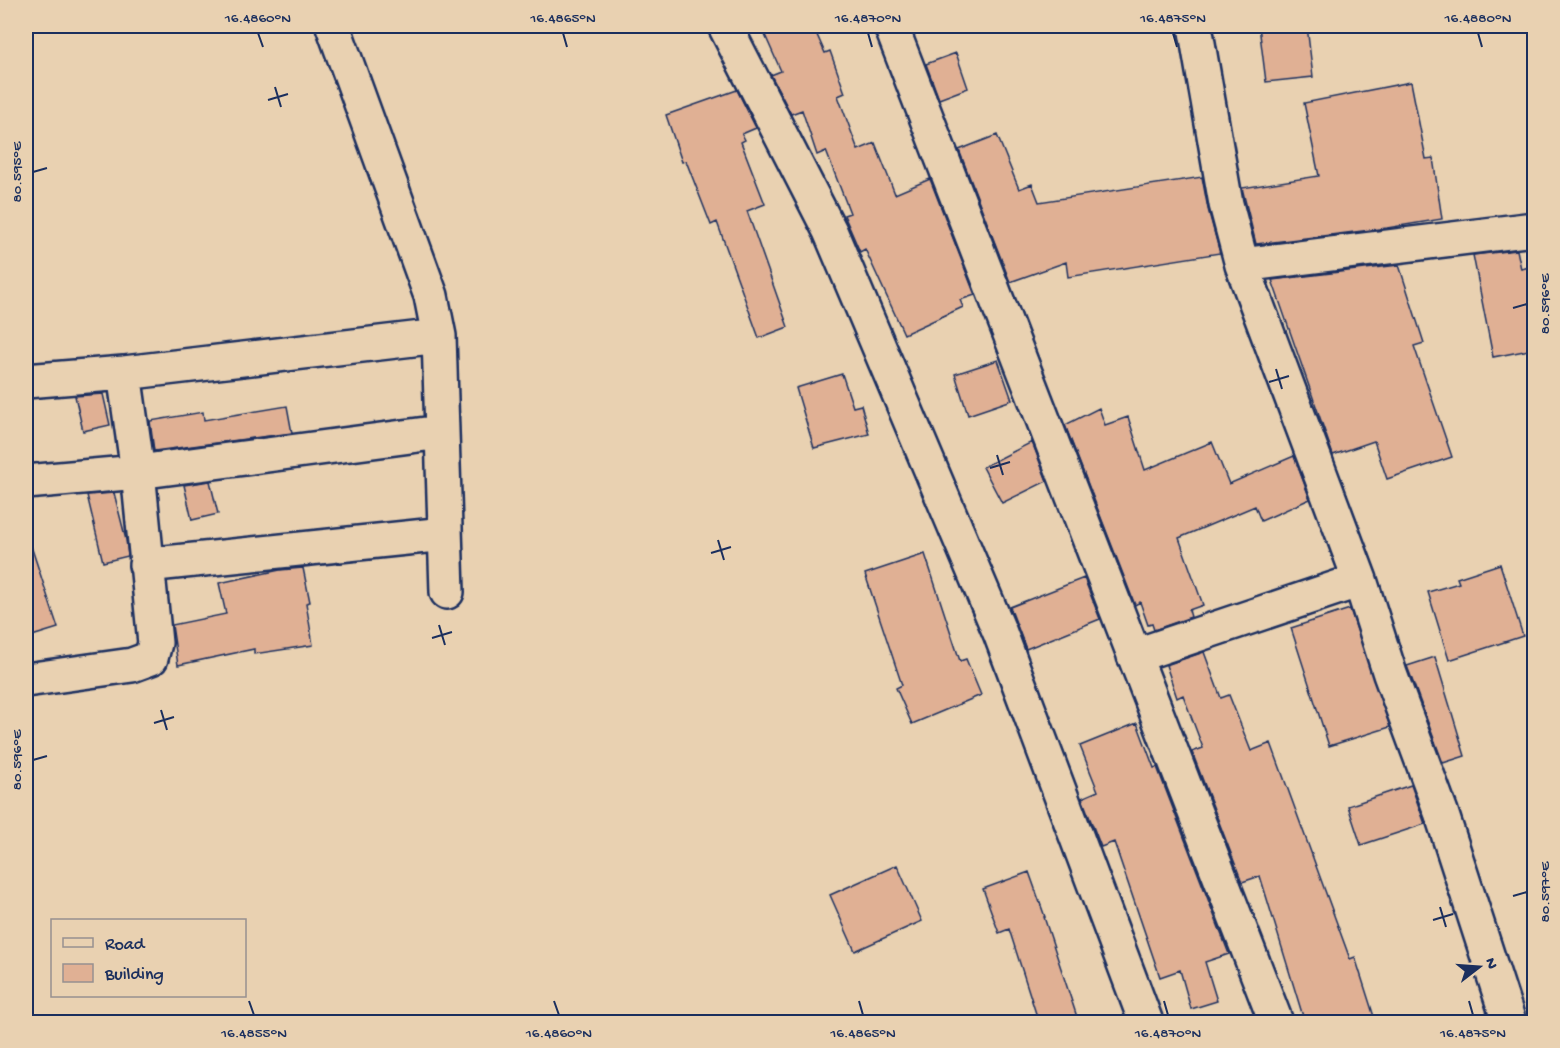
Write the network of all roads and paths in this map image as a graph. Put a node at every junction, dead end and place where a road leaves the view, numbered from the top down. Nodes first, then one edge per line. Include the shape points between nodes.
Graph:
1 (333, 26) edge
2 (725, 26) edge
3 (891, 26) edge
4 (1195, 26) edge
5 (1534, 229) edge
6 (1242, 265) junction
7 (439, 336) junction
8 (124, 373) junction
9 (26, 381) edge
10 (441, 432) junction
11 (138, 472) junction
12 (26, 482) edge
13 (445, 534) junction
14 (146, 565) junction
15 (1359, 580) junction
16 (447, 592) dead end
17 (1134, 656) junction
18 (26, 680) edge
19 (1146, 1023) edge
20 (1276, 1023) edge
21 (1509, 1023) edge

1 - 7 street via 431,296
2 - 19 street via 830,231 1000,633
3 - 17 street
4 - 6 street via 1226,204
5 - 6 street
6 - 15 street
7 - 8 street
7 - 10 street
8 - 9 street
8 - 11 street
10 - 11 street
10 - 13 street
11 - 12 street
11 - 14 street
13 - 14 street
13 - 16 street
14 - 18 street via 155,643 151,658 132,665
15 - 17 street
15 - 21 street via 1441,812
17 - 20 street

